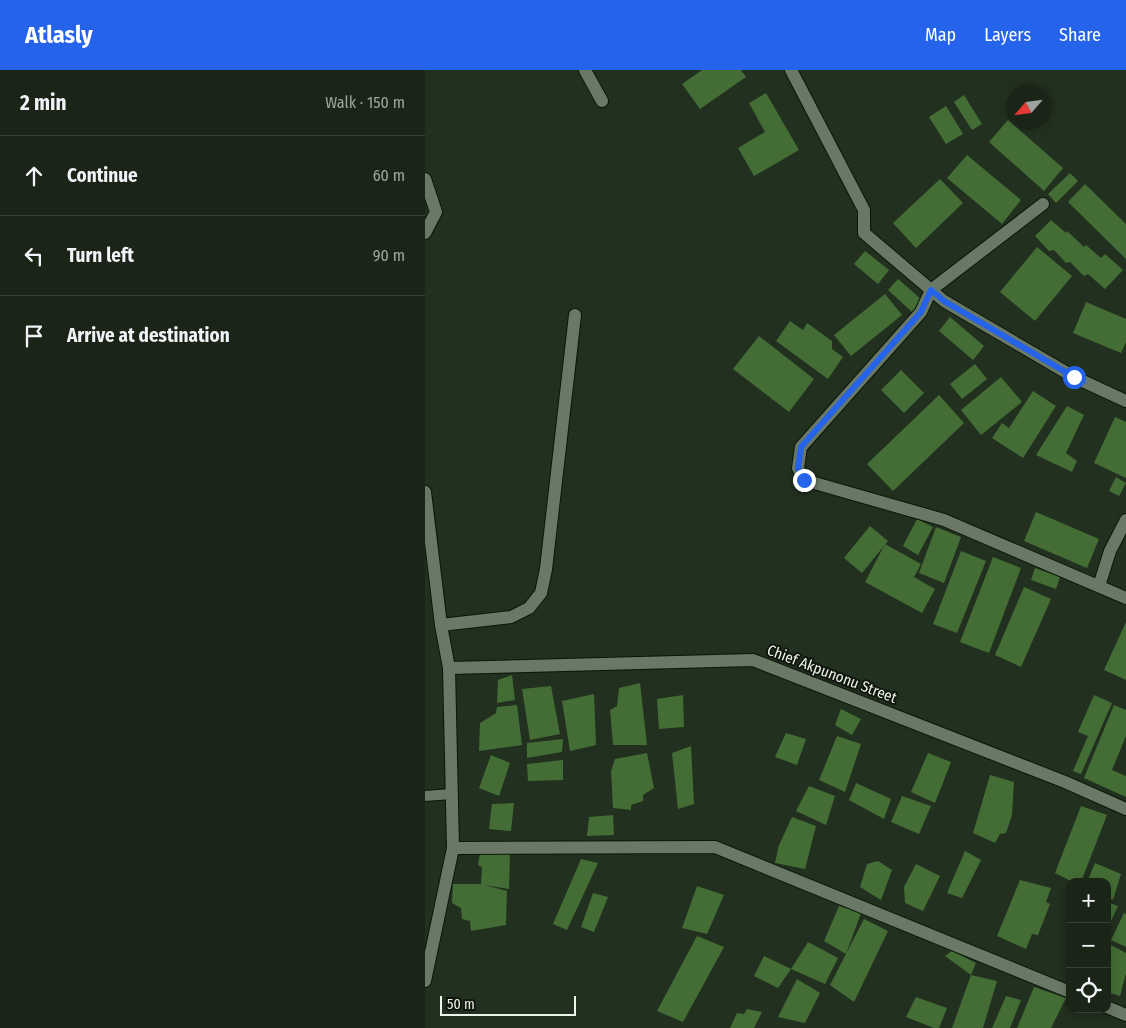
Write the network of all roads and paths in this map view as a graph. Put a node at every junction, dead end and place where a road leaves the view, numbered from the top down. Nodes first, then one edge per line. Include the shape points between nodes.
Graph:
1 (585, 70) edge
2 (791, 70) edge
3 (602, 101) dead end
4 (425, 179) edge
5 (1043, 204) dead end
6 (425, 233) edge
7 (931, 290) junction
8 (575, 316) dead end
9 (1126, 401) edge
10 (425, 492) edge
11 (1126, 520) edge
12 (1099, 586) junction
13 (1126, 598) edge
14 (441, 625) junction
15 (449, 668) junction
16 (451, 794) junction
17 (425, 796) edge
18 (1126, 809) edge
19 (453, 848) junction
20 (425, 980) edge
21 (1066, 990) edge
22 (1111, 1009) edge
23 (1126, 1015) edge

1 - 3 street
2 - 7 street via 864,210 864,233
4 - 6 street via 436,212
5 - 7 street
7 - 9 street via 944,301 1074,377
7 - 12 street via 921,312 801,447 798,468 804,480 943,520
8 - 14 street via 541,593 529,608 511,617
10 - 14 street
11 - 12 street via 1110,551
12 - 13 street
14 - 15 street
15 - 16 street
15 - 18 street, Chief Akpunonu Street via 753,660
16 - 17 lane
16 - 19 street
19 - 20 street
19 - 21 street via 715,847
22 - 23 street

